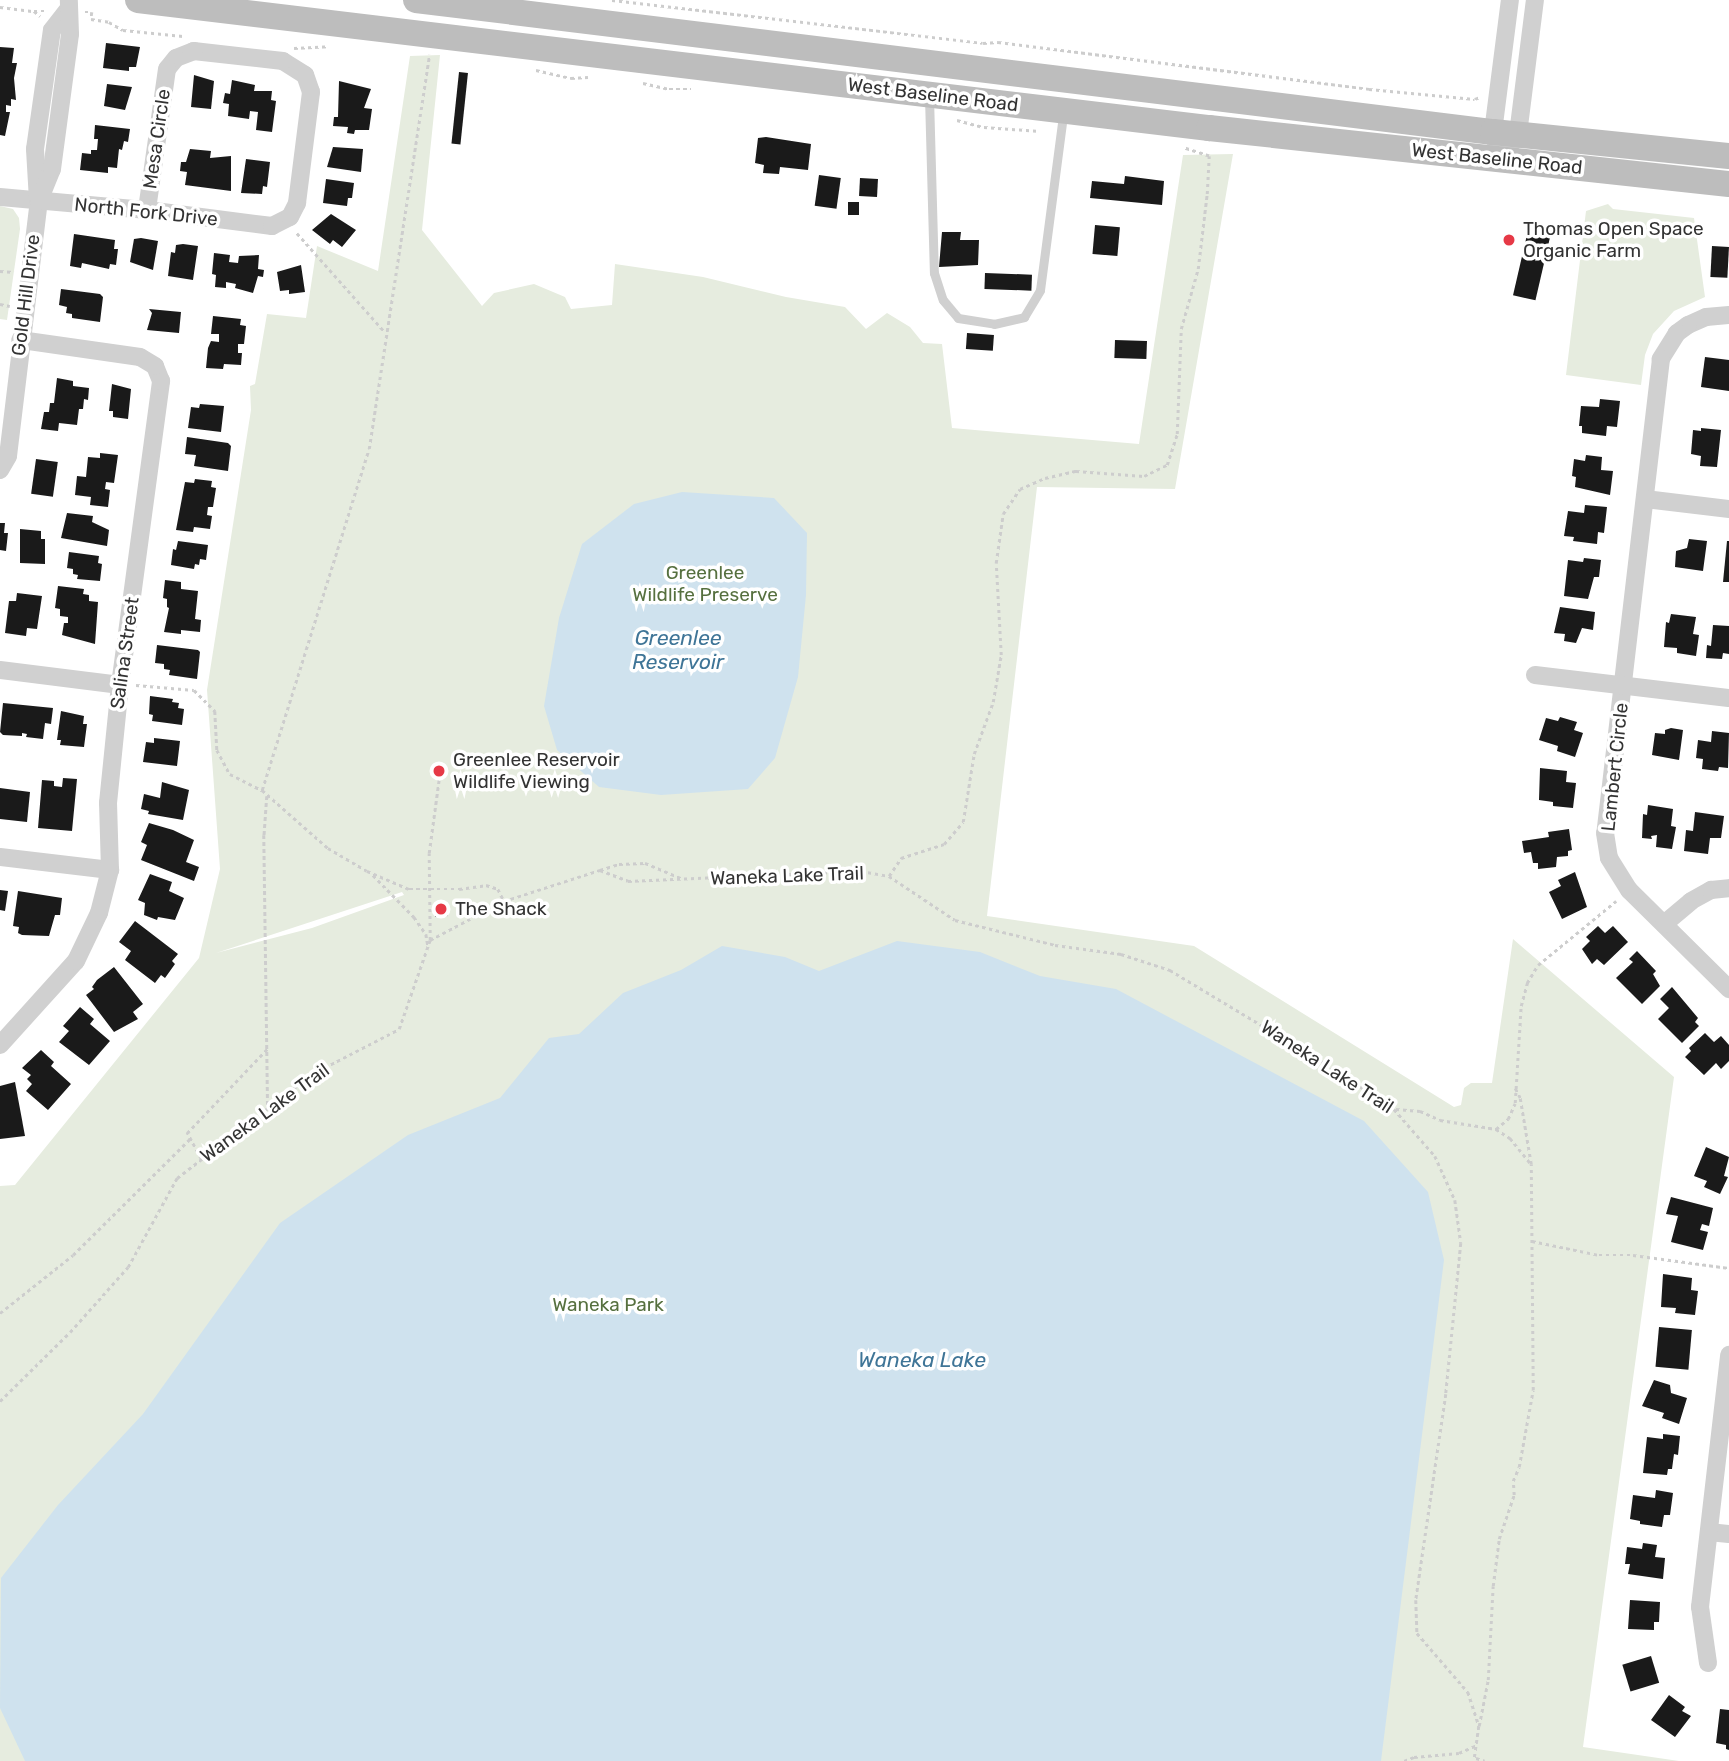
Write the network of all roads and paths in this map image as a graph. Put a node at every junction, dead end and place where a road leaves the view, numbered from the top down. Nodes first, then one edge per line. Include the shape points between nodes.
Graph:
1 (138, 0) edge
2 (416, 0) edge
3 (612, 0) edge
4 (1510, 0) edge
5 (1535, 0) edge
6 (68, 6) edge
7 (0, 7) edge
8 (44, 20) dead end
9 (433, 36) junction
10 (870, 57) junction
11 (867, 88) junction
12 (1485, 89) dead end
13 (929, 95) junction
14 (1063, 111) junction
15 (1506, 133) junction
16 (1209, 156) dead end
17 (1729, 156) edge
18 (1500, 160) junction
19 (1729, 184) edge
20 (0, 197) edge
21 (38, 201) junction
22 (147, 210) junction
23 (288, 219) junction
24 (1729, 315) edge
25 (385, 332) junction
26 (20, 340) junction
27 (0, 470) edge
28 (1645, 499) junction
29 (1729, 509) edge
30 (0, 670) edge
31 (1535, 675) dead end
32 (120, 685) junction
33 (1624, 685) junction
34 (1729, 698) edge
35 (440, 772) dead end
36 (262, 790) junction
37 (267, 795) junction
38 (0, 857) edge
39 (110, 870) junction
40 (600, 870) junction
41 (367, 871) junction
42 (889, 876) junction
43 (684, 879) junction
44 (1729, 888) edge
45 (431, 889) junction
46 (1629, 890) junction
47 (504, 901) junction
48 (1664, 924) junction
49 (430, 940) junction
50 (428, 946) junction
51 (1729, 989) edge
52 (0, 1045) edge
53 (268, 1048) junction
54 (1515, 1088) junction
55 (268, 1108) junction
56 (1394, 1109) junction
57 (1496, 1129) junction
58 (190, 1139) junction
59 (201, 1159) junction
60 (1531, 1164) junction
61 (1532, 1241) junction
62 (1729, 1268) edge
63 (0, 1313) edge
64 (1729, 1355) edge
65 (0, 1401) edge
66 (1709, 1532) junction
67 (1729, 1534) edge
68 (1708, 1663) dead end
69 (1479, 1726) junction
70 (1478, 1745) junction
71 (1475, 1759) edge
72 (1404, 1761) edge
73 (1485, 1761) edge

1 - 9 main road, West Baseline Road
2 - 10 main road, West Baseline Road
3 - 12 path via 1418,95 1475,99
4 - 15 street
5 - 15 street
6 - 21 street, Gold Hill Drive via 70,34 52,169
7 - 8 path via 34,11
9 - 11 main road, West Baseline Road
9 - 25 path
10 - 11 main road
10 - 15 main road, West Baseline Road
11 - 13 main road, West Baseline Road
13 - 14 main road, West Baseline Road
13 - 14 lane via 934,273 943,300 958,318 994,324 1024,317 1040,290
14 - 18 main road, West Baseline Road
15 - 17 main road, West Baseline Road
15 - 18 street
16 - 42 path via 1204,234 1181,329 1177,434 1167,466 1144,476 1076,471 1045,478 1020,489 1003,514 996,564 1001,655 993,702 974,754 962,822 944,844 901,858
18 - 19 main road, West Baseline Road
20 - 21 street, North Fork Drive
21 - 22 street, North Fork Drive
21 - 26 street, Gold Hill Drive
22 - 23 street, North Fork Drive via 272,226
22 - 23 street, Mesa Circle via 167,69 180,55 194,51 283,61 305,75 311,92 297,203
23 - 25 path
24 - 28 street, Lambert Circle via 1706,317 1688,325 1669,343 1661,359
25 - 36 path via 369,449
26 - 27 street, Gold Hill Drive via 8,456
26 - 32 street, Salina Street via 140,357 155,366 161,381
28 - 29 street
28 - 33 street, Lambert Circle
30 - 32 street
31 - 33 street
32 - 36 path via 194,690 215,711 222,765 245,785
32 - 39 street, Salina Street via 108,803
33 - 34 street
33 - 46 street, Lambert Circle via 1605,833 1609,858
35 - 45 path via 429,853
36 - 37 path
37 - 41 path via 328,848
37 - 53 path
38 - 39 street
39 - 52 street, Salina Street via 99,913 70,971
40 - 43 path, Waneka Lake Trail via 628,881
40 - 43 path, Waneka Lake Trail via 645,863
40 - 47 path, Waneka Lake Trail
41 - 45 path via 409,889
41 - 50 path via 414,916
42 - 43 path, Waneka Lake Trail via 861,871
42 - 56 path, Waneka Lake Trail via 955,920 1055,945 1121,954 1170,970
44 - 48 street via 1712,890 1692,901
45 - 47 path via 486,885 498,889
45 - 49 path
46 - 48 street, Lambert Circle
46 - 54 path via 1538,965 1527,983
47 - 49 path, Waneka Lake Trail
48 - 51 street, Lambert Circle
49 - 50 path, Waneka Lake Trail
50 - 55 path, Waneka Lake Trail via 399,1029 312,1074
53 - 55 path
53 - 58 path via 187,1133
54 - 57 path via 1508,1119
54 - 60 path
55 - 59 path, Waneka Lake Trail
56 - 57 path
56 - 69 path, Waneka Lake Trail via 1434,1156 1455,1200 1461,1243 1446,1394 1416,1600 1417,1633 1468,1692
57 - 60 path via 1510,1138
58 - 59 path
58 - 63 path via 73,1255
59 - 65 path, Waneka Lake Trail via 177,1178 128,1267
60 - 61 path
61 - 62 path via 1599,1255
61 - 69 path via 1533,1390 1513,1480 1514,1496 1499,1539 1488,1680
64 - 66 street
66 - 67 street
66 - 68 street via 1700,1607
69 - 70 path, Waneka Lake Trail
70 - 71 path, Waneka Lake Trail
70 - 72 path via 1459,1753
71 - 73 path

